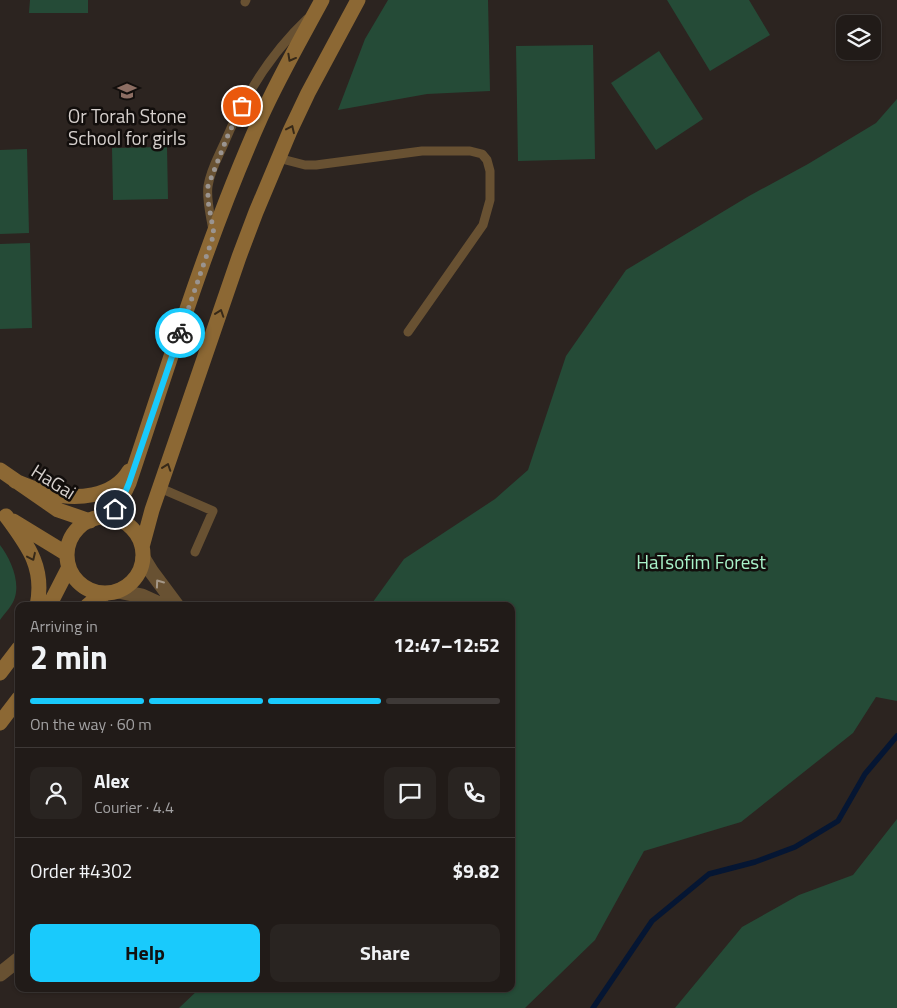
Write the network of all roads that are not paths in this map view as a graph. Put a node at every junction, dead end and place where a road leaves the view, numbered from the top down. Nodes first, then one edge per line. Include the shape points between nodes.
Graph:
1 (358, 0) edge
2 (319, 5) edge
3 (278, 158) junction
4 (214, 234) junction
5 (408, 332) dead end
6 (137, 457) junction
7 (0, 470) edge
8 (15, 480) junction
9 (160, 488) junction
10 (3, 513) edge
11 (96, 519) junction
12 (143, 552) junction
13 (195, 552) dead end
14 (68, 560) junction
15 (113, 592) junction
16 (38, 602) edge
17 (51, 602) edge
18 (92, 602) edge
19 (155, 602) edge
20 (174, 602) edge
21 (15, 653) edge
22 (0, 673) edge
23 (15, 703) edge
24 (0, 723) edge
25 (15, 962) edge
26 (0, 974) edge

3 -> 1 main road
2 -> 4 main road via 261,118
2 - 4 lane via 275,52 235,118 208,186
3 - 5 lane via 316,165 422,151 470,151 482,154 487,160 490,200 483,225
9 -> 3 main road via 239,257
4 - 6 main road
6 - 8 main road via 126,477 116,486 91,496 53,494
6 - 11 main road via 122,500 115,509
7 - 8 main road, HaGai
8 - 11 main road, HaGai via 58,510
9 - 12 main road via 147,524
9 - 13 lane via 213,511
10 - 14 main road
10 -> 16 main road via 34,559 40,583
11 - 12 main road via 114,519 132,528
11 - 14 main road via 81,526 74,534
12 - 15 main road via 136,578 128,586
20 -> 12 street via 151,571
14 - 15 main road via 74,578 84,586 95,592
14 - 17 main road
15 - 18 main road
15 - 19 street via 142,596
21 - 22 main road
23 - 24 main road
25 - 26 street

